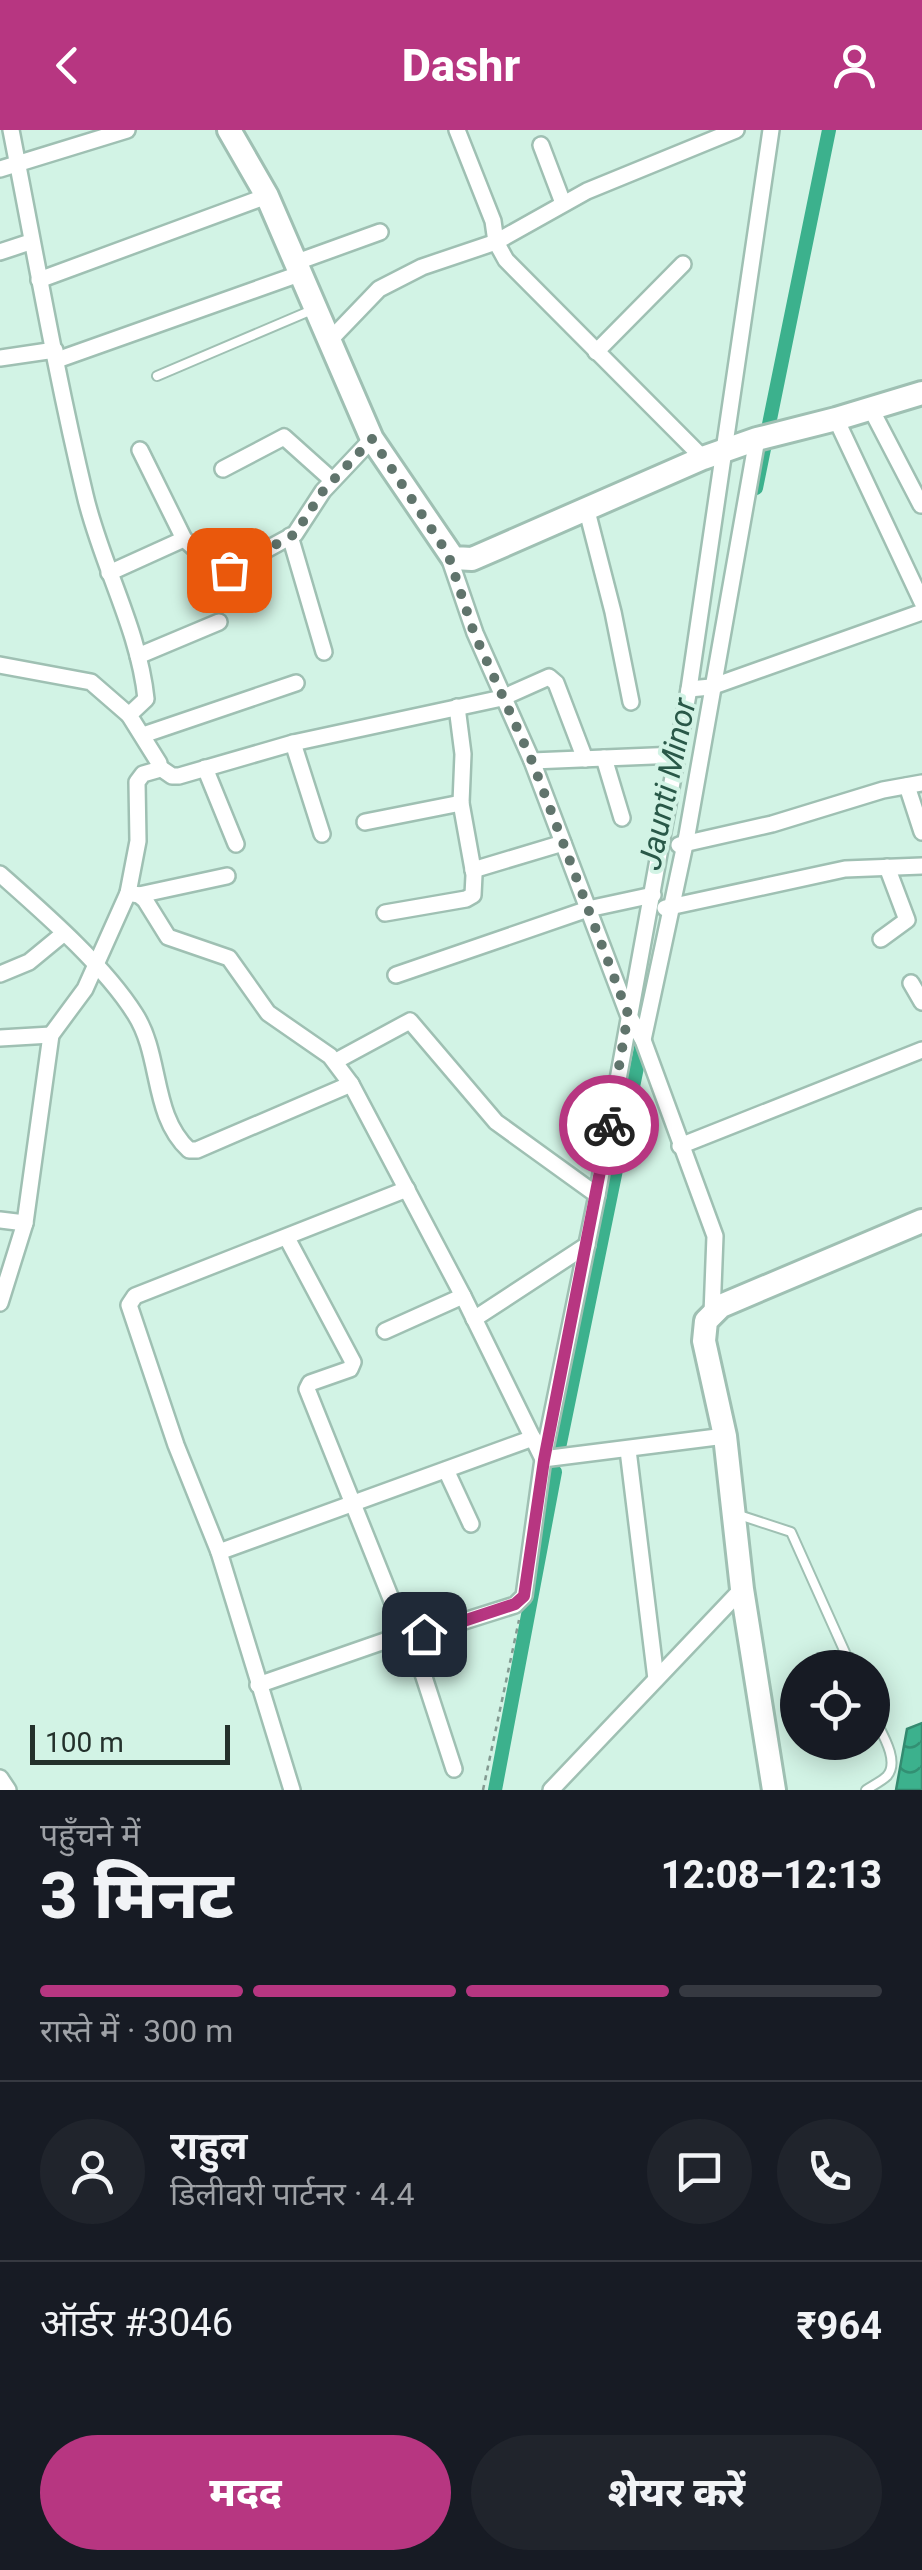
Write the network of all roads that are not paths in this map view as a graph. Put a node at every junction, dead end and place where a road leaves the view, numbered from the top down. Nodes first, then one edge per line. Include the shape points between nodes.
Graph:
1 (12, 130) edge
2 (127, 130) edge
3 (228, 130) edge
4 (457, 130) edge
5 (736, 130) edge
6 (771, 130) edge
7 (541, 145) dead end
8 (18, 163) junction
9 (0, 169) edge
10 (267, 196) junction
11 (563, 203) junction
12 (380, 232) dead end
13 (30, 242) junction
14 (496, 242) junction
15 (0, 252) edge
16 (683, 264) dead end
17 (300, 267) junction
18 (39, 280) junction
19 (316, 308) junction
20 (330, 341) junction
21 (596, 352) junction
22 (56, 355) junction
23 (0, 358) edge
24 (157, 376) dead end
25 (922, 392) edge
26 (871, 408) junction
27 (836, 420) junction
28 (372, 439) junction
29 (733, 447) junction
30 (140, 450) dead end
31 (223, 470) dead end
32 (332, 480) junction
33 (920, 505) edge
34 (586, 511) junction
35 (290, 536) junction
36 (184, 539) junction
37 (448, 554) junction
38 (109, 573) junction
39 (922, 602) edge
40 (922, 612) edge
41 (219, 622) dead end
42 (324, 652) dead end
43 (138, 656) junction
44 (0, 665) edge
45 (296, 683) dead end
46 (700, 688) junction
47 (502, 698) junction
48 (631, 702) dead end
49 (457, 708) junction
50 (128, 716) junction
51 (143, 736) junction
52 (293, 743) junction
53 (677, 755) junction
54 (585, 758) junction
55 (604, 758) junction
56 (532, 761) junction
57 (159, 767) junction
58 (204, 768) junction
59 (914, 784) edge
60 (461, 803) junction
61 (622, 818) dead end
62 (365, 822) dead end
63 (922, 832) edge
64 (322, 834) dead end
65 (563, 843) junction
66 (236, 844) dead end
67 (673, 845) junction
68 (922, 866) edge
69 (887, 867) junction
70 (473, 870) junction
71 (0, 874) edge
72 (228, 876) dead end
73 (133, 894) junction
74 (659, 905) junction
75 (588, 909) junction
76 (385, 913) dead end
77 (63, 934) junction
78 (881, 940) dead end
79 (96, 967) junction
80 (0, 974) edge
81 (396, 975) dead end
82 (911, 983) dead end
83 (922, 1002) edge
84 (636, 1028) junction
85 (51, 1035) junction
86 (0, 1038) edge
87 (922, 1050) edge
88 (336, 1061) junction
89 (351, 1084) junction
90 (680, 1146) junction
91 (406, 1189) junction
92 (596, 1196) junction
93 (0, 1220) edge
94 (922, 1221) edge
95 (25, 1223) junction
96 (287, 1238) junction
97 (586, 1244) junction
98 (463, 1296) junction
99 (0, 1302) edge
100 (712, 1314) junction
101 (474, 1319) junction
102 (385, 1331) dead end
103 (725, 1436) junction
104 (533, 1438) junction
105 (628, 1450) junction
106 (544, 1460) junction
107 (446, 1470) junction
108 (353, 1503) junction
109 (735, 1514) junction
110 (470, 1524) dead end
111 (218, 1552) junction
112 (742, 1589) junction
113 (406, 1634) junction
114 (844, 1650) edge
115 (656, 1679) junction
116 (258, 1685) junction
117 (890, 1753) edge
118 (454, 1769) dead end
119 (0, 1778) edge
120 (8, 1790) edge
121 (292, 1790) edge
122 (551, 1790) edge
123 (774, 1790) edge
124 (866, 1790) edge

1 - 8 street
2 - 8 street
3 - 10 street
4 - 14 street
5 - 11 street
6 - 29 street
7 - 11 street
8 - 9 street
8 - 13 street
10 - 17 street
10 - 18 street
11 - 14 street
12 - 17 street
13 - 15 street
13 - 18 street
14 - 20 street via 379,288
14 - 21 street via 520,276
16 - 21 street
17 - 19 street
17 - 22 street
18 - 22 street
19 - 20 street
19 - 24 lane
20 - 28 street
21 - 29 street
22 - 23 street
22 - 38 street
25 - 26 street
26 - 27 street
26 - 33 street
27 - 29 street
27 - 39 street
28 - 32 street
28 - 37 street
29 - 34 street
29 - 46 street
29 - 46 street
30 - 36 street
31 - 32 street via 284,437
32 - 35 street
34 - 37 street via 472,559
34 - 48 street
35 - 36 street via 224,571
35 - 42 street
36 - 38 street
37 - 47 street
38 - 43 street
40 - 46 street
41 - 43 street
43 - 50 street via 146,699
44 - 50 street via 90,682
45 - 51 street
46 - 53 street
46 - 67 street
47 - 49 street
47 - 54 street via 554,679
47 - 56 street
49 - 52 street
49 - 60 street via 464,754
50 - 51 street
51 - 57 street
52 - 58 street
52 - 64 street
53 - 55 street
53 - 67 street
54 - 55 street
54 - 56 street
55 - 61 street
56 - 65 street
57 - 58 street via 172,776
57 - 73 street via 138,782
58 - 66 street
59 - 63 street
59 - 67 street
60 - 62 street
60 - 70 street
65 - 70 street
65 - 75 street
67 - 74 street
68 - 69 street
69 - 74 street
69 - 78 street via 907,920
70 - 76 street via 470,898
71 - 77 street
72 - 73 street
73 - 79 street
73 - 88 street via 168,936 226,956 268,1014
74 - 75 street
74 - 84 street
74 - 84 street
75 - 81 street
75 - 84 street
77 - 79 street
77 - 80 street via 29,962
79 - 85 street
79 - 89 street via 136,1014 167,1117 189,1150
82 - 83 street
84 - 90 street
84 - 92 street
85 - 86 street
85 - 95 street
87 - 90 street
88 - 89 street
88 - 92 street via 410,1021 496,1122
89 - 91 street
90 - 100 street via 715,1236
91 - 96 street
91 - 98 street
92 - 97 street
93 - 95 street
94 - 100 street
95 - 99 street
96 - 108 street via 353,1362 350,1370 307,1386
96 - 111 street via 135,1296 129,1305
97 - 101 street
97 - 106 street
98 - 101 street
98 - 102 street
100 - 103 street via 704,1342
101 - 104 street
103 - 105 street
103 - 109 street
104 - 106 street
104 - 107 street
105 - 106 street
105 - 115 street
106 - 113 street via 524,1596 424,1634
107 - 108 street
107 - 110 street
108 - 111 street
108 - 113 street
109 - 112 street
109 - 114 lane via 791,1532
111 - 116 street
112 - 115 street
112 - 123 street
113 - 116 street
113 - 118 street
115 - 122 street
116 - 121 street
117 - 124 lane via 888,1775
119 - 120 street

